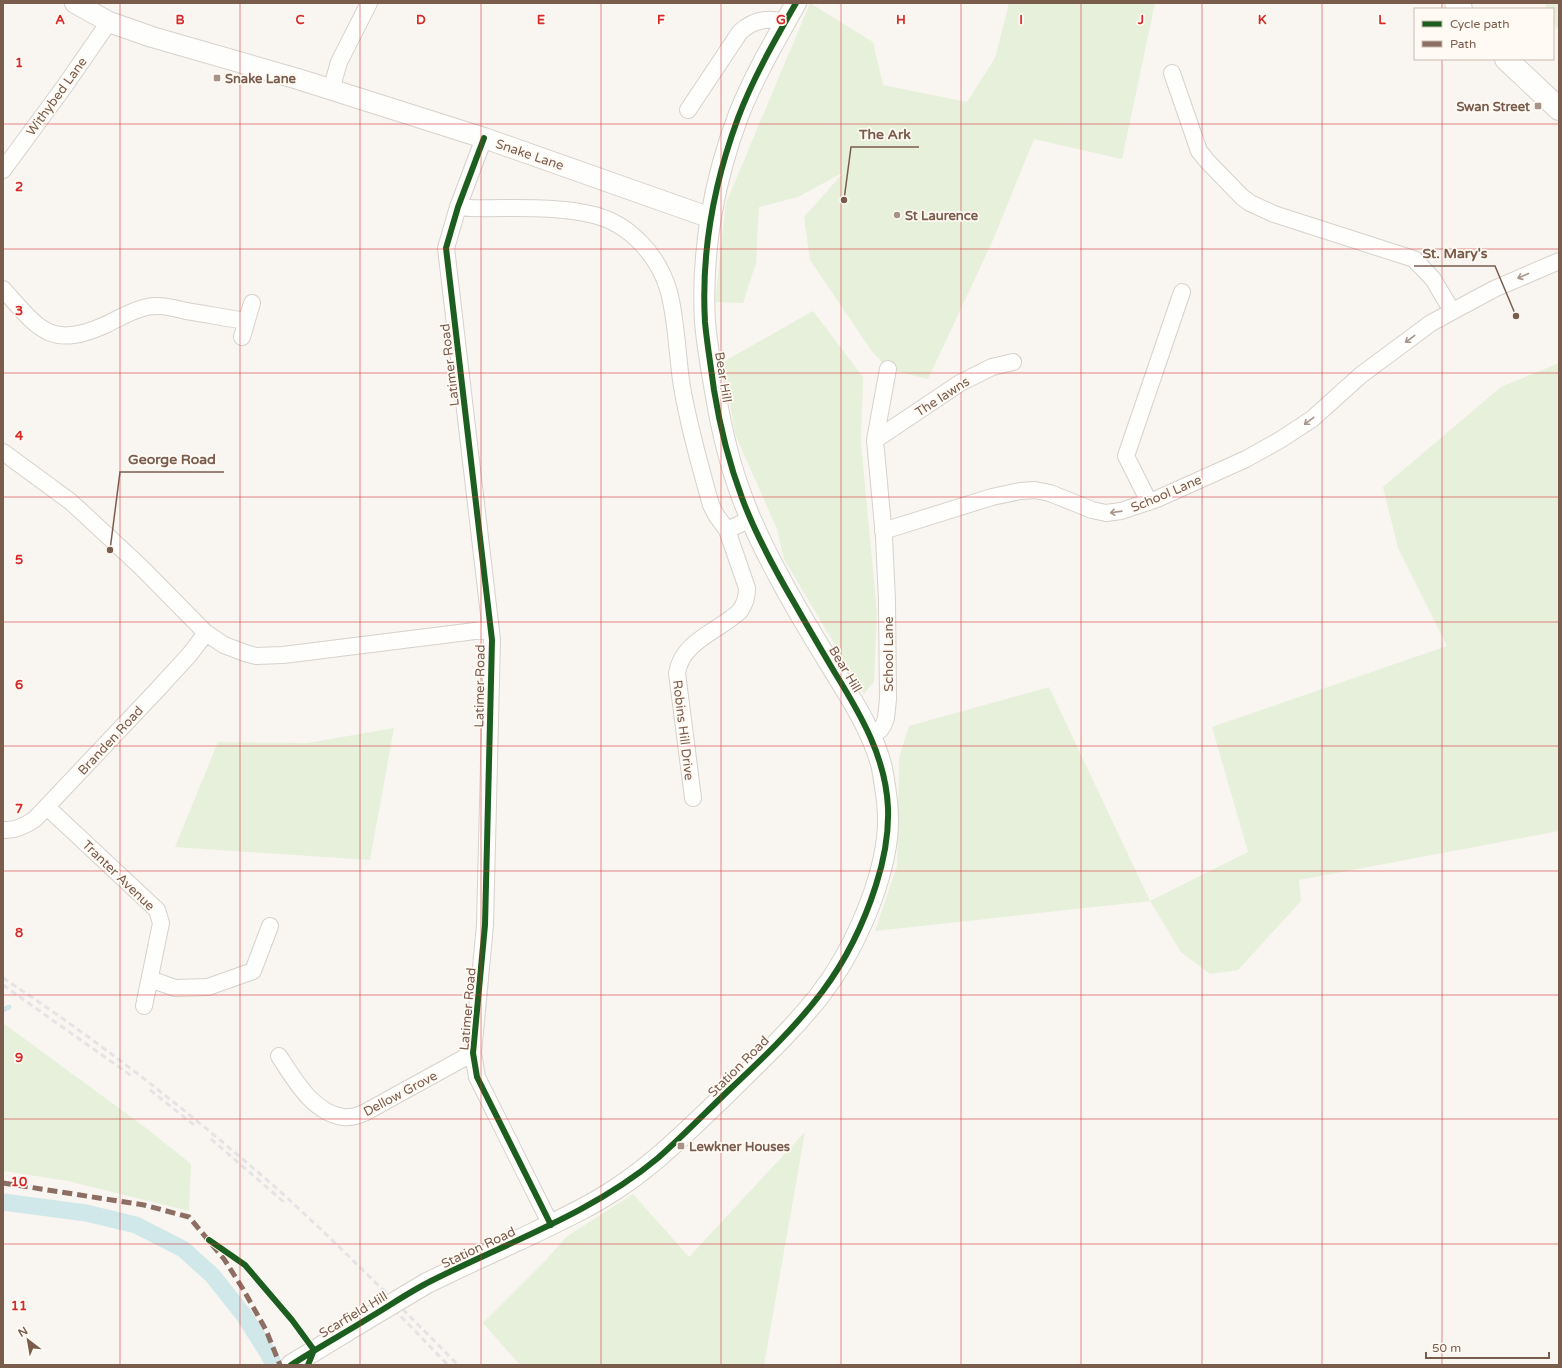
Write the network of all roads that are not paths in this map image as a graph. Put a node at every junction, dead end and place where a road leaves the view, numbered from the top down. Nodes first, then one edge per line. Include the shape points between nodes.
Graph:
1 (75, 3) edge
2 (369, 3) edge
3 (796, 3) edge
4 (109, 22) junction
5 (785, 22) junction
6 (1507, 60) edge
7 (1172, 73) dead end
8 (331, 90) junction
9 (1559, 109) edge
10 (688, 110) dead end
11 (484, 138) junction
12 (3, 170) edge
13 (458, 207) junction
14 (711, 218) junction
15 (1559, 261) edge
16 (3, 289) edge
17 (1182, 292) dead end
18 (252, 303) dead end
19 (1452, 311) junction
20 (246, 321) junction
21 (242, 337) dead end
22 (1013, 362) dead end
23 (888, 369) dead end
24 (875, 440) junction
25 (3, 452) edge
26 (1149, 502) junction
27 (751, 519) junction
28 (727, 530) junction
29 (883, 531) junction
30 (491, 628) junction
31 (206, 633) junction
32 (871, 736) junction
33 (693, 798) dead end
34 (47, 807) junction
35 (3, 830) edge
36 (270, 926) dead end
37 (150, 979) junction
38 (144, 1006) dead end
39 (473, 1053) junction
40 (279, 1056) dead end
41 (551, 1225) junction
42 (427, 1283) joint
43 (291, 1365) edge

1 - 4 street, Snake Lane
2 - 8 street via 339,62
3 - 5 street, Bear Hill
4 - 8 street, Snake Lane
4 - 12 street, Withybed Lane
5 - 10 street via 762,20 743,29
5 - 14 street, Bear Hill via 738,117
6 - 9 main road
7 - 19 street via 1199,151 1250,203 1274,214 1414,259 1433,279
8 - 11 street, Snake Lane
11 - 13 street, Latimer Road
11 - 14 street, Snake Lane
13 - 28 street, Robins Hill Drive via 560,209 595,215 620,226 641,243 656,264 668,291 682,388 693,438 711,505
13 - 30 street, Latimer Road via 447,240 446,257
14 - 27 street, Bear Hill via 704,296 710,362 725,441
15 -> 19 street, School Lane via 1494,289
16 - 20 street via 30,320 50,333 63,336 77,336 92,331 147,307 167,307
17 - 26 street via 1126,456
18 - 20 street
19 -> 26 street, School Lane via 1394,350 1292,433 1246,458
20 - 21 street
22 - 24 street, The lawns via 992,367 960,382
23 - 24 street
24 - 29 street
25 - 31 street via 71,502 141,567
26 -> 29 street, School Lane via 1106,513 1050,493 1020,491 992,497
27 - 28 street
27 - 32 street, Bear Hill via 786,588
28 - 33 street, Robins Hill Drive via 747,588 747,597 734,616 692,646 683,656 677,673
29 - 32 street, School Lane via 888,600 888,699 884,724
30 - 31 street via 270,656 245,653 224,645
30 - 39 street, Latimer Road via 485,925
31 - 34 street, Branden Road via 190,654
32 - 41 street, Station Road via 881,764 888,805 887,838 881,869 863,921 822,993 780,1040 660,1156 596,1202
34 - 35 street, Branden Road via 28,824 13,830
34 - 37 street, Tranter Avenue via 157,910 161,922
36 - 37 street via 253,971 208,987 175,988
37 - 38 street, Tranter Avenue
39 - 40 street, Dellow Grove via 353,1117 343,1117 319,1107 304,1093
39 - 41 street, Latimer Road via 477,1078
41 - 42 street, Station Road
42 - 43 street, Scarfield Hill, bridge

